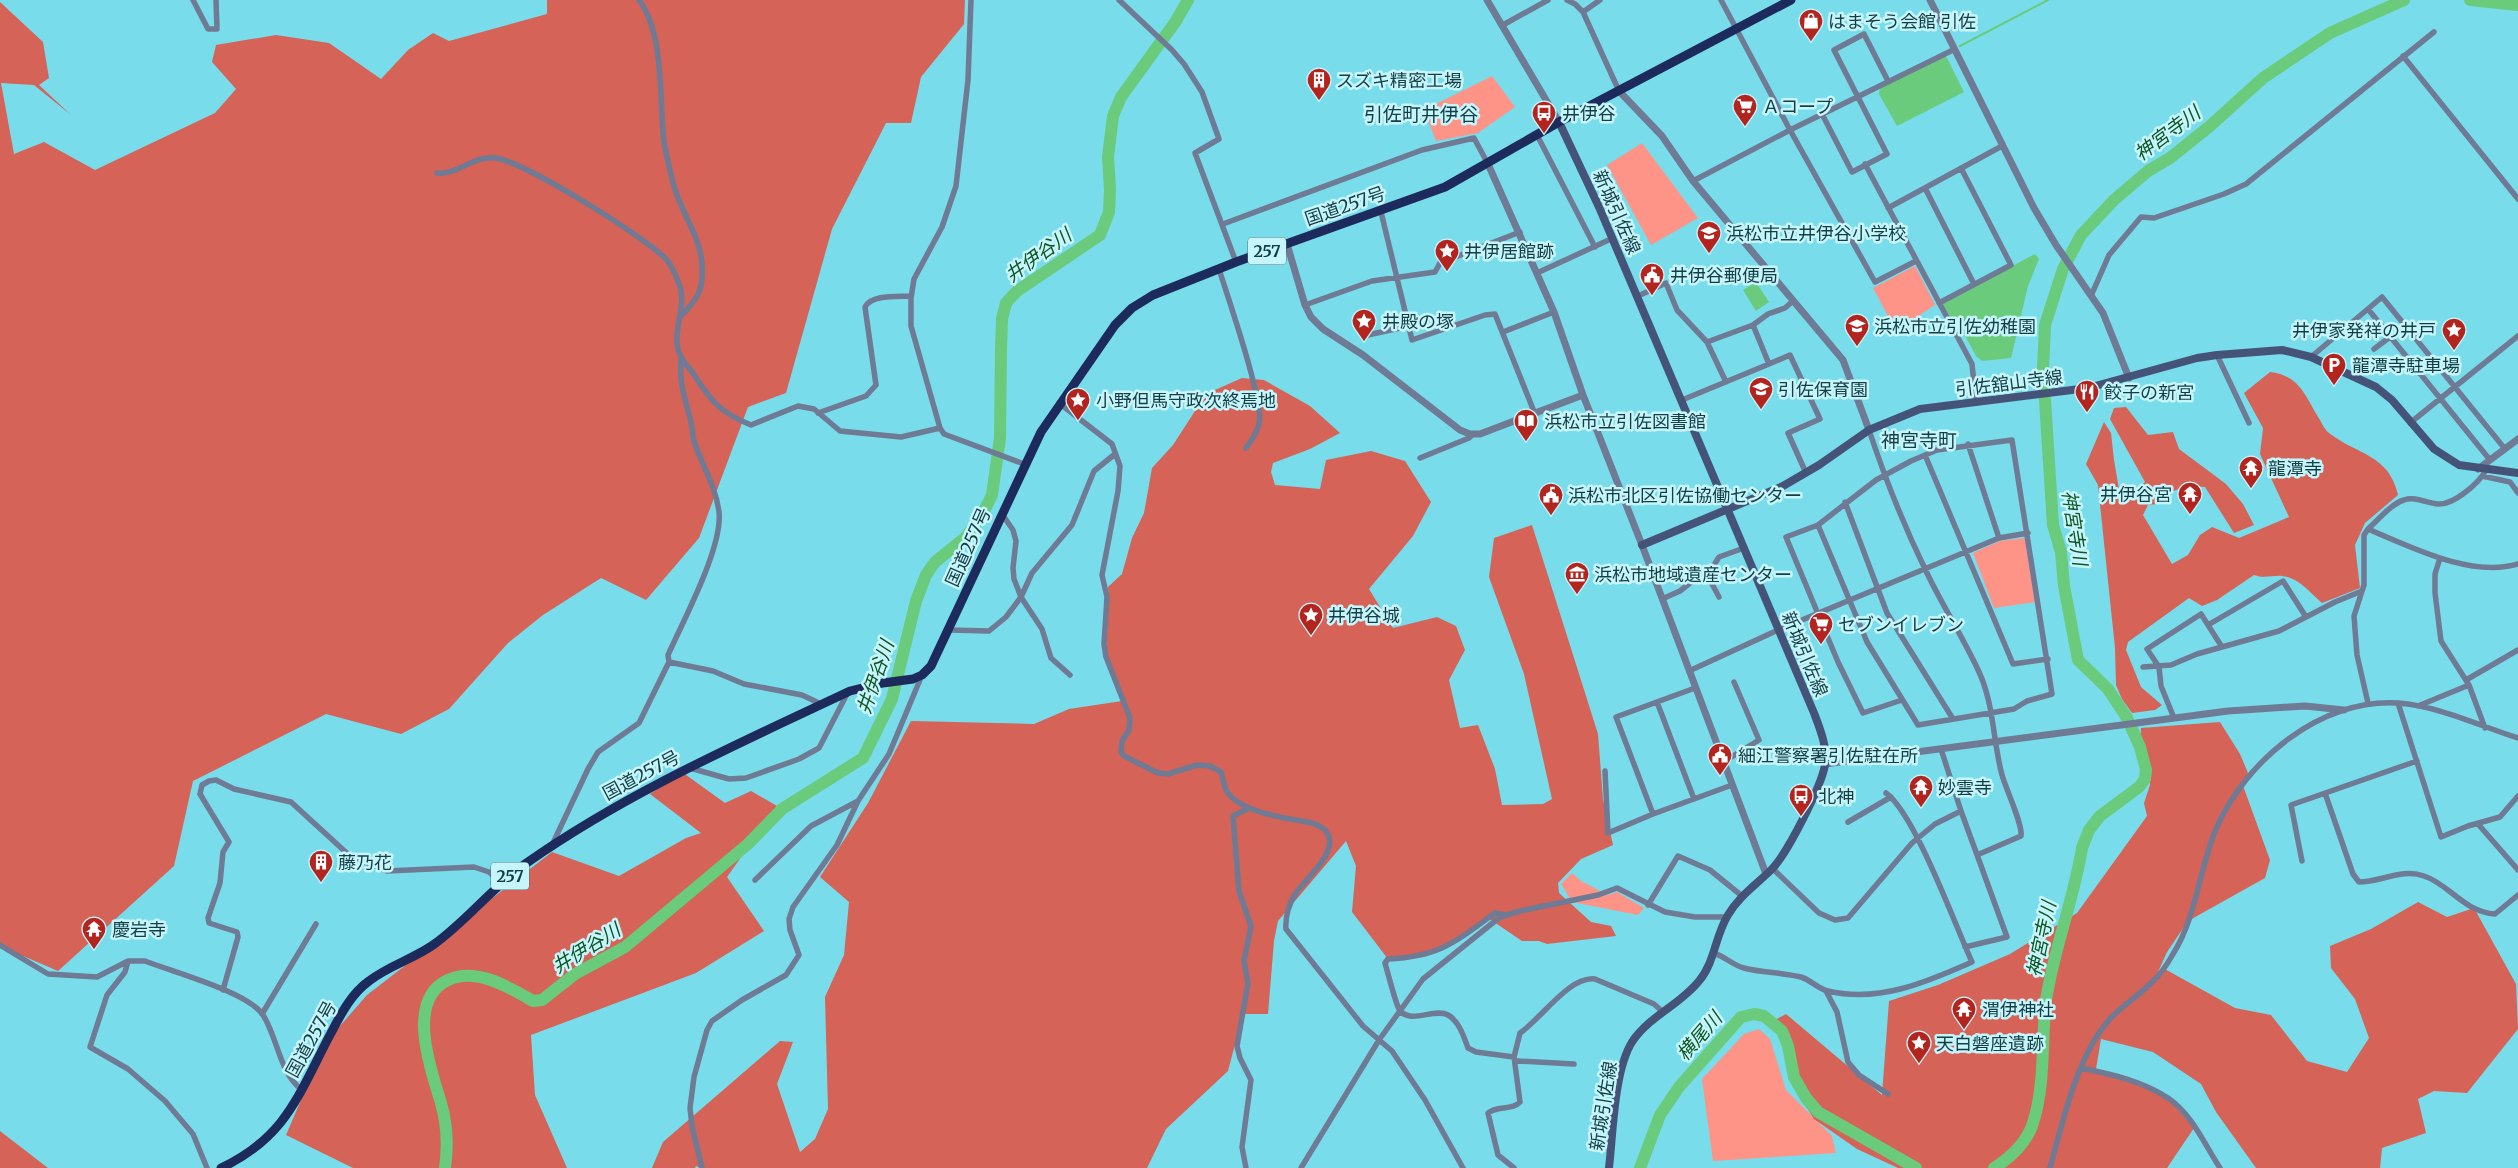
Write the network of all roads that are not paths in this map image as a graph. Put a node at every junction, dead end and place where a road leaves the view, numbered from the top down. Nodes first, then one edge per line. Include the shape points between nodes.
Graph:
1 (193, 0) edge
2 (216, 0) edge
3 (639, 0) edge
4 (970, 0) edge
5 (1119, 0) edge
6 (1487, 0) edge
7 (1548, 0) edge
8 (1567, 0) edge
9 (1600, 0) edge
10 (1721, 0) edge
11 (1791, 0) edge
12 (1930, 0) edge
13 (1583, 12) junction
14 (1503, 25) junction
15 (1737, 29) junction
16 (2434, 32) dead end
17 (1955, 49) junction
18 (2403, 56) junction
19 (1888, 81) junction
20 (1619, 91) junction
21 (1857, 97) junction
22 (1822, 114) junction
23 (1560, 122) junction
24 (1790, 130) junction
25 (1537, 135) junction
26 (2002, 146) junction
27 (1488, 164) junction
28 (1865, 164) junction
29 (1961, 168) junction
30 (437, 173) dead end
31 (1693, 181) junction
32 (1925, 188) junction
33 (2518, 199) edge
34 (1888, 208) junction
35 (1381, 212) junction
36 (1223, 224) junction
37 (1520, 232) junction
38 (1613, 238) junction
39 (1287, 244) junction
40 (1595, 247) junction
41 (1916, 261) junction
42 (1236, 262) junction
43 (1218, 270) junction
44 (1538, 273) junction
45 (1398, 276) junction
46 (1974, 284) junction
47 (2090, 293) junction
48 (911, 296) junction
49 (1638, 296) junction
50 (1793, 301) junction
51 (1939, 303) junction
52 (1305, 304) junction
53 (2368, 309) junction
54 (1554, 312) junction
55 (681, 316) junction
56 (1752, 324) junction
57 (1409, 326) junction
58 (1503, 332) junction
59 (1363, 336) dead end
60 (2518, 336) edge
61 (2390, 337) junction
62 (1707, 342) junction
63 (2374, 349) dead end
64 (2217, 356) junction
65 (2311, 357) junction
66 (681, 359) junction
67 (1769, 364) junction
68 (2129, 378) junction
69 (1726, 382) junction
70 (2455, 388) junction
71 (1583, 395) junction
72 (2440, 399) junction
73 (1682, 400) junction
74 (1059, 403) junction
75 (1976, 403) junction
76 (818, 413) junction
77 (1535, 414) junction
78 (2410, 422) junction
79 (2249, 423) dead end
80 (940, 428) junction
81 (1869, 430) junction
82 (1473, 434) junction
83 (2518, 439) edge
84 (1968, 444) junction
85 (1246, 448) dead end
86 (2505, 449) junction
87 (1115, 454) junction
88 (1925, 455) junction
89 (1420, 458) dead end
90 (2490, 460) junction
91 (1024, 464) junction
92 (2482, 472) junction
93 (1806, 473) junction
94 (2518, 473) edge
95 (1885, 475) junction
96 (2518, 493) edge
97 (1846, 502) junction
98 (1728, 510) junction
99 (1001, 514) junction
100 (1818, 525) junction
101 (2368, 529) junction
102 (2028, 533) junction
103 (1999, 538) junction
104 (1642, 545) junction
105 (1744, 548) junction
106 (1968, 551) junction
107 (2440, 558) junction
108 (2518, 564) edge
109 (1925, 570) junction
110 (1705, 571) junction
111 (1878, 590) junction
112 (2362, 591) junction
113 (1021, 597) junction
114 (1719, 597) dead end
115 (1662, 599) junction
116 (1850, 601) junction
117 (1820, 614) junction
118 (2306, 617) junction
119 (2208, 625) junction
120 (948, 630) junction
121 (1778, 630) junction
122 (2222, 647) junction
123 (2518, 650) edge
124 (2048, 659) junction
125 (670, 662) junction
126 (2143, 667) dead end
127 (2159, 667) junction
128 (1689, 670) junction
129 (922, 675) junction
130 (1070, 675) dead end
131 (1734, 682) dead end
132 (2467, 682) junction
133 (1695, 688) junction
134 (850, 690) junction
135 (1902, 700) junction
136 (1657, 702) junction
137 (2398, 703) junction
138 (821, 704) junction
139 (2368, 704) junction
140 (2418, 706) junction
141 (2344, 710) junction
142 (1990, 714) junction
143 (2174, 718) junction
144 (1953, 719) junction
145 (2485, 728) junction
146 (2518, 738) edge
147 (1996, 742) junction
148 (1941, 749) junction
149 (2417, 761) junction
150 (1723, 762) junction
151 (1825, 764) junction
152 (690, 768) junction
153 (1605, 771) dead end
154 (1732, 785) junction
155 (2325, 793) junction
156 (2518, 796) edge
157 (1694, 800) junction
158 (858, 801) junction
159 (1249, 808) junction
160 (1961, 811) junction
161 (1653, 814) junction
162 (1848, 822) dead end
163 (2478, 824) junction
164 (1917, 838) junction
165 (550, 848) junction
166 (1977, 855) junction
167 (2302, 861) dead end
168 (2518, 870) edge
169 (1769, 871) junction
170 (755, 880) dead end
171 (501, 883) junction
172 (2518, 895) edge
173 (1742, 896) junction
174 (1648, 905) junction
175 (1507, 915) junction
176 (1727, 916) junction
177 (316, 924) dead end
178 (0, 945) edge
179 (1966, 947) junction
180 (1713, 953) junction
181 (128, 961) junction
182 (223, 990) junction
183 (1826, 991) junction
184 (1400, 1009) junction
185 (1663, 1012) junction
186 (262, 1014) junction
187 (1379, 1040) junction
188 (1516, 1059) junction
189 (1574, 1064) dead end
190 (2081, 1068) junction
191 (302, 1090) junction
192 (1888, 1094) dead end
193 (208, 1168) edge
194 (221, 1168) edge
195 (702, 1168) edge
196 (1246, 1168) edge
197 (1301, 1168) edge
198 (1463, 1168) edge
199 (1514, 1168) edge
200 (1609, 1168) edge
201 (2050, 1168) edge
202 (2220, 1168) edge

1 - 2 street via 208,29 217,29
3 - 55 street via 649,19 660,62 664,143 674,187 700,250 699,297
4 - 48 street via 968,80 956,186 942,227 914,279
5 - 36 street via 1172,50 1202,92 1219,139 1194,153
6 - 14 street
7 - 14 street
8 - 13 street
9 - 13 street
10 - 15 street
11 - 15 highway, 国道257号 / 257
12 - 17 street
13 - 20 street
14 - 23 street
15 - 20 highway, 国道257号 / 257
15 - 24 street
16 - 18 street
17 - 19 street
17 - 26 street
18 - 33 street
18 - 47 street via 2240,188 2154,218 2141,217 2109,255
19 - 21 street
19 - 21 street via 1864,34 1834,50
20 - 23 highway, 国道257号 / 257
20 - 31 street via 1662,136
21 - 22 street
21 - 28 street via 1887,154
22 - 24 street
22 - 28 street via 1852,172
23 - 25 highway, 国道257号 / 257
23 - 38 main road, 新城引佐線
24 - 31 street
24 - 41 street via 1875,282
25 - 27 highway, 国道257号 / 257
25 - 40 street
26 - 29 street
26 - 47 street via 2056,245
27 - 35 highway, 国道257号 / 257 via 1445,187
27 - 36 street via 1474,138 1422,150
27 - 37 street
28 - 34 street
29 - 32 street
29 - 46 street via 2011,265
30 - 55 street via 447,174 482,158 495,158 515,164 598,211 650,245 668,262 680,287
31 - 50 street
32 - 34 street
32 - 46 street
34 - 41 street
35 - 39 highway, 国道257号 / 257
35 - 45 street
36 - 42 street
37 - 44 street
37 - 45 street via 1440,263 1435,272
38 - 40 street
38 - 49 main road, 新城引佐線
39 - 42 highway, 国道257号 / 257
39 - 52 street
40 - 44 street
41 - 51 street
42 - 43 highway, 国道257号 / 257
43 - 74 highway, 国道257号 / 257 via 1132,308 1115,325
43 - 85 street via 1232,307 1256,396 1260,423
44 - 54 street
45 - 52 street via 1372,281
45 - 57 street
46 - 51 street
47 - 68 street via 2107,321
48 - 76 street via 868,302 865,307 876,386 866,396
48 - 80 street via 911,326
49 - 62 street via 1666,283 1677,310
49 - 73 main road, 新城引佐線
50 - 56 street
50 - 81 street via 1843,360
51 - 75 street via 1972,364
52 - 82 street via 1322,329 1363,355 1460,430
53 - 61 street
53 - 65 street
53 - 70 street via 2382,297
54 - 58 street
54 - 71 street
55 - 66 street via 676,343
56 - 62 street
56 - 67 street
57 - 58 street via 1412,340 1495,314
57 - 59 street
58 - 77 street
60 - 70 street
61 - 63 street
61 - 72 street
62 - 69 street
64 - 65 main road, 引佐舘山寺線 via 2282,350
64 - 68 main road, 引佐舘山寺線 via 2197,358
64 - 79 street
65 - 78 main road, 引佐舘山寺線 via 2376,387
66 - 76 street via 706,395 721,409 751,425 798,406
66 - 125 street via 679,380 695,445 712,484 719,526 711,555 668,655
67 - 69 street
67 - 93 street via 1790,355 1820,419 1788,433
68 - 75 main road, 引佐舘山寺線 via 2105,385
69 - 73 street
70 - 72 street
70 - 86 street
71 - 77 street
71 - 104 street
72 - 78 street
72 - 90 street
73 - 98 main road, 新城引佐線
74 - 87 street via 1108,440
74 - 91 highway, 国道257号 / 257
75 - 81 main road, 引佐舘山寺線 via 1920,409
76 - 80 street via 840,431 900,437
77 - 82 street
78 - 92 main road, 引佐舘山寺線 via 2434,449 2459,465
80 - 91 street via 944,434
81 - 93 main road, 引佐舘山寺線
81 - 95 street
82 - 89 street
83 - 86 street
84 - 88 street
84 - 102 street via 2012,440
84 - 103 street
86 - 90 street
87 - 113 street via 1094,471 1072,525 1032,573
87 - 159 street via 1120,466 1118,491 1102,575 1107,597 1106,657 1130,718 1121,752 1158,773 1210,766 1221,772 1227,792
88 - 95 street
88 - 106 street
90 - 92 street
91 - 99 highway, 国道257号 / 257
92 - 94 main road, 引佐舘山寺線
92 - 96 street via 2510,482
92 - 101 street via 2455,501 2439,504 2411,498 2402,500
93 - 98 main road, 引佐舘山寺線
95 - 97 street
95 - 109 street
97 - 100 street
97 - 111 street
98 - 104 main road, 引佐舘山寺線
98 - 105 main road, 新城引佐線
99 - 113 street via 1013,530 1016,541 1013,568
99 - 120 highway, 国道257号 / 257
100 - 116 street
100 - 117 street via 1786,537
101 - 107 street
101 - 112 street via 2364,535
102 - 103 street
102 - 124 street
103 - 106 street
104 - 115 street
105 - 110 street via 1719,557
105 - 121 main road, 新城引佐線
106 - 109 street
106 - 124 street via 2013,664
107 - 108 street via 2484,567
107 - 132 street via 2435,574 2435,593 2441,641
109 - 111 street
109 - 142 street via 1979,672
110 - 114 street
110 - 115 street via 1680,591
111 - 116 street
111 - 144 street via 1887,613
112 - 118 street
112 - 139 street via 2354,616 2357,655
113 - 120 street via 1006,617 989,631
113 - 130 street via 1042,629 1051,658
115 - 128 street
116 - 117 street
116 - 135 street via 1867,642
117 - 121 street
117 - 135 street via 1838,662 1863,713
118 - 119 street via 2283,581
118 - 122 street via 2279,631
119 - 122 street
119 - 127 street via 2201,614 2147,649
120 - 129 highway, 国道257号 / 257 via 931,666
121 - 128 street
121 - 151 main road, 新城引佐線 via 1821,732
122 - 127 street
123 - 132 street
124 - 142 street via 2052,694 2027,701 2014,709
125 - 138 street via 713,671 744,684 802,695
125 - 165 street via 639,723 598,752
126 - 127 street
127 - 143 street via 2161,686
128 - 133 street
129 - 134 highway, 国道257号 / 257
129 - 158 street via 889,754
131 - 150 street via 1759,740
132 - 140 street
132 - 145 street
133 - 136 street
133 - 150 street
134 - 138 highway, 国道257号 / 257
134 - 152 street via 820,748 799,760 746,778 729,779
135 - 144 street via 1918,725
136 - 157 street
136 - 161 street via 1616,717
137 - 139 street
137 - 140 street
137 - 149 street
138 - 152 highway, 国道257号 / 257
139 - 141 street
140 - 145 street
141 - 143 street via 2305,706
141 - 190 street via 2314,722 2282,744 2253,771 2216,829 2174,953 2154,981 2109,1020 2093,1040
142 - 144 street
142 - 147 street
143 - 147 street
145 - 146 street
147 - 148 street
147 - 166 street via 2000,768 2022,830 2021,836
148 - 151 street
148 - 160 street
149 - 155 street
149 - 163 street via 2441,837
150 - 154 street
151 - 169 main road, 新城引佐線 via 1788,849
152 - 165 highway, 国道257号 / 257 via 638,793
153 - 161 street via 1608,833
154 - 157 street
154 - 169 street
155 - 167 street via 2291,805
155 - 172 street via 2353,874 2359,882 2372,882 2409,872 2426,876 2484,913 2494,914
156 - 163 street via 2500,817
157 - 161 street
158 - 170 street via 811,826
158 - 195 street via 837,845 793,906 790,930 799,955 794,965 786,975 712,1021 707,1030 694,1077 690,1108
159 - 187 street via 1272,816 1306,821 1323,828 1329,835 1325,858 1295,895 1285,918 1286,929 1342,1002
159 - 196 street via 1233,816 1238,891 1251,926 1244,961 1248,983 1237,1046 1251,1080 1242,1147
160 - 164 street via 1935,824
160 - 166 street
162 - 164 street via 1889,795
163 - 168 street
164 - 169 street via 1848,918 1835,920 1819,913
164 - 179 street
165 - 171 highway, 国道257号 / 257
166 - 179 street via 2007,937
169 - 173 main road, 新城引佐線
171 - 182 street via 489,872 474,867 387,871 367,864 350,856 291,802 208,780 202,785 200,794 229,842 223,852 220,882 208,918 209,923 237,932 238,937
171 - 191 highway, 国道257号 / 257 via 450,932 358,990 342,1012
173 - 174 street via 1710,870 1678,856
173 - 176 main road, 新城引佐線
174 - 175 street via 1617,888
174 - 176 street via 1680,916
175 - 184 street via 1500,917 1423,979
175 - 184 street via 1495,913 1454,943 1435,952 1388,959 1385,963
176 - 180 main road, 新城引佐線
177 - 186 street
178 - 181 street via 48,974 97,977
179 - 183 street via 1972,962 1906,989 1880,993
180 - 183 street via 1744,968 1802,977
180 - 185 main road, 新城引佐線 via 1700,980
181 - 182 street via 145,961
181 - 193 street via 125,972 107,995 90,1047 128,1069 165,1100 193,1134
182 - 186 street via 246,1000
183 - 192 street via 1837,1012 1848,1062 1859,1075
184 - 187 street
184 - 188 street via 1411,1016 1421,1017 1437,1012 1449,1015 1462,1032 1468,1048
185 - 188 street via 1654,1004 1586,978 1572,985 1533,1024 1520,1032
185 - 200 main road, 新城引佐線 via 1632,1043 1621,1067
186 - 191 street via 288,1074
187 - 197 street
187 - 198 street via 1392,1051 1425,1100
188 - 189 street
188 - 199 street via 1520,1102 1488,1113 1498,1155
190 - 201 street
190 - 202 street via 2122,1076 2168,1098 2186,1116
191 - 194 highway, 国道257号 / 257 via 280,1126 261,1145

